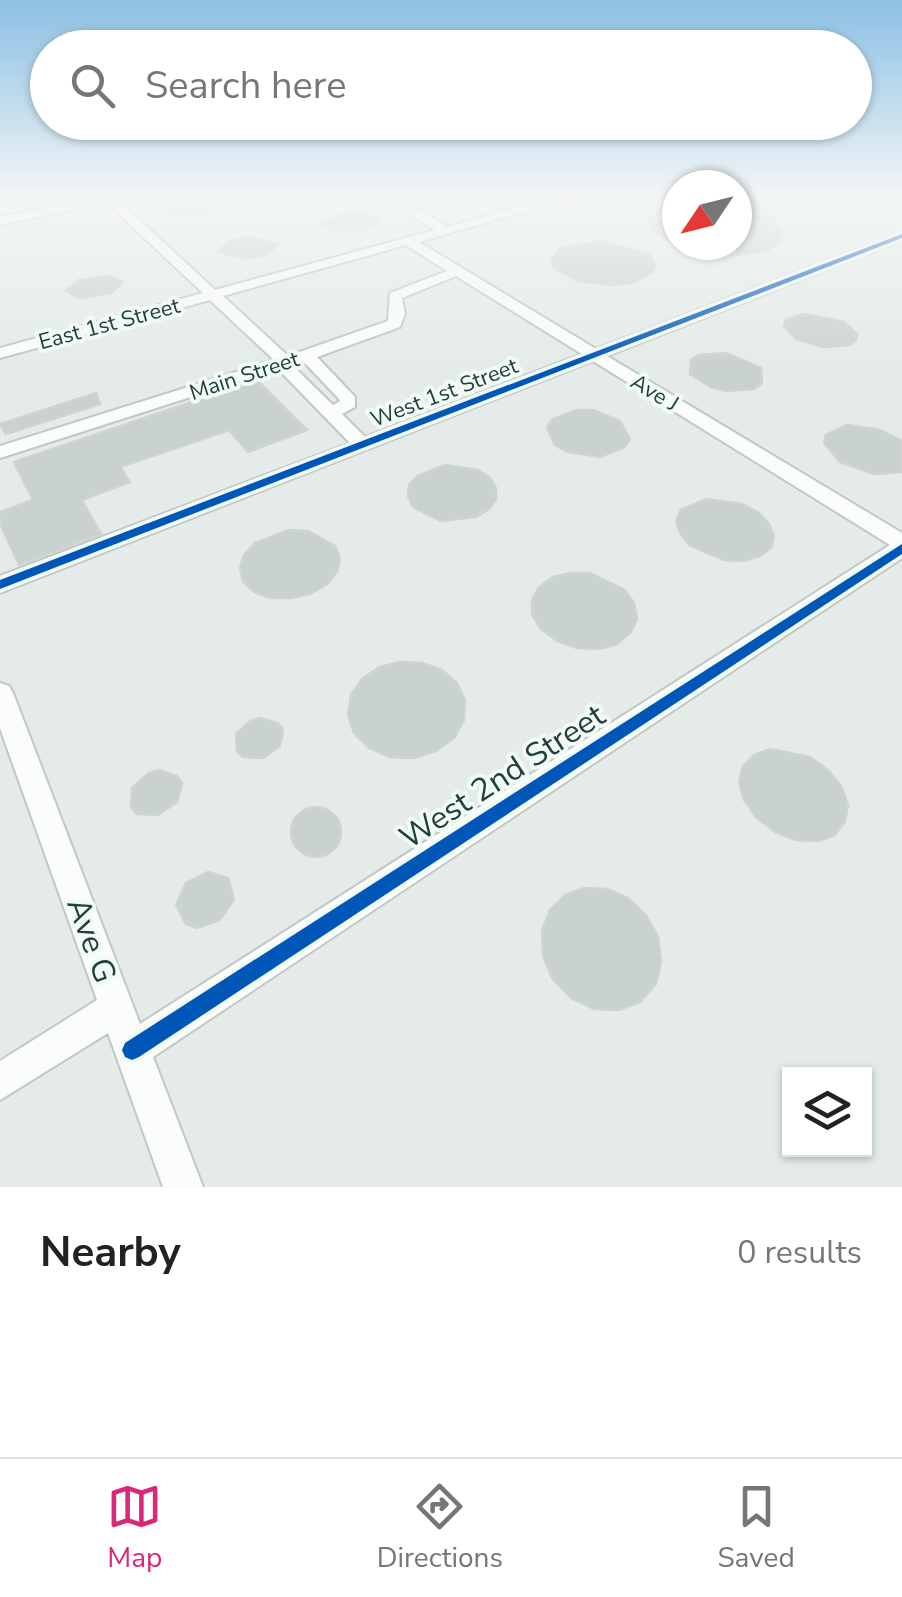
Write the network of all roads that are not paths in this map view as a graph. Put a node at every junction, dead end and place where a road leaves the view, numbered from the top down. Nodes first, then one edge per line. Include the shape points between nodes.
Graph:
1 (170, 253) edge
2 (363, 253) edge
3 (428, 253) edge
4 (870, 253) edge
5 (458, 272) junction
6 (214, 294) junction
7 (0, 353) edge
8 (306, 356) junction
9 (594, 356) junction
10 (283, 363) junction
11 (333, 412) junction
12 (363, 445) junction
13 (0, 452) edge
14 (902, 546) edge
15 (0, 585) edge
16 (0, 695) edge
17 (116, 1007) junction
18 (132, 1050) junction
19 (0, 1082) edge
20 (183, 1187) edge

1 - 6 street
2 - 6 street, East 1st Street
3 - 5 street, Ave J
4 - 9 street, West 1st Street
5 - 8 street, Main Street via 395,296 395,324
5 - 9 street, Ave J
6 - 7 street, East 1st Street
6 - 10 street
8 - 10 street, Main Street
8 - 11 street via 347,397 349,403
9 - 12 street, West 1st Street
9 - 14 street, Ave J
10 - 11 street
10 - 13 street, Main Street
11 - 12 street
12 - 15 street, West 1st Street
14 - 18 street, West 2nd Street
16 - 17 street, Ave G
17 - 18 street, Ave G
17 - 19 street
18 - 20 street, Ave G

